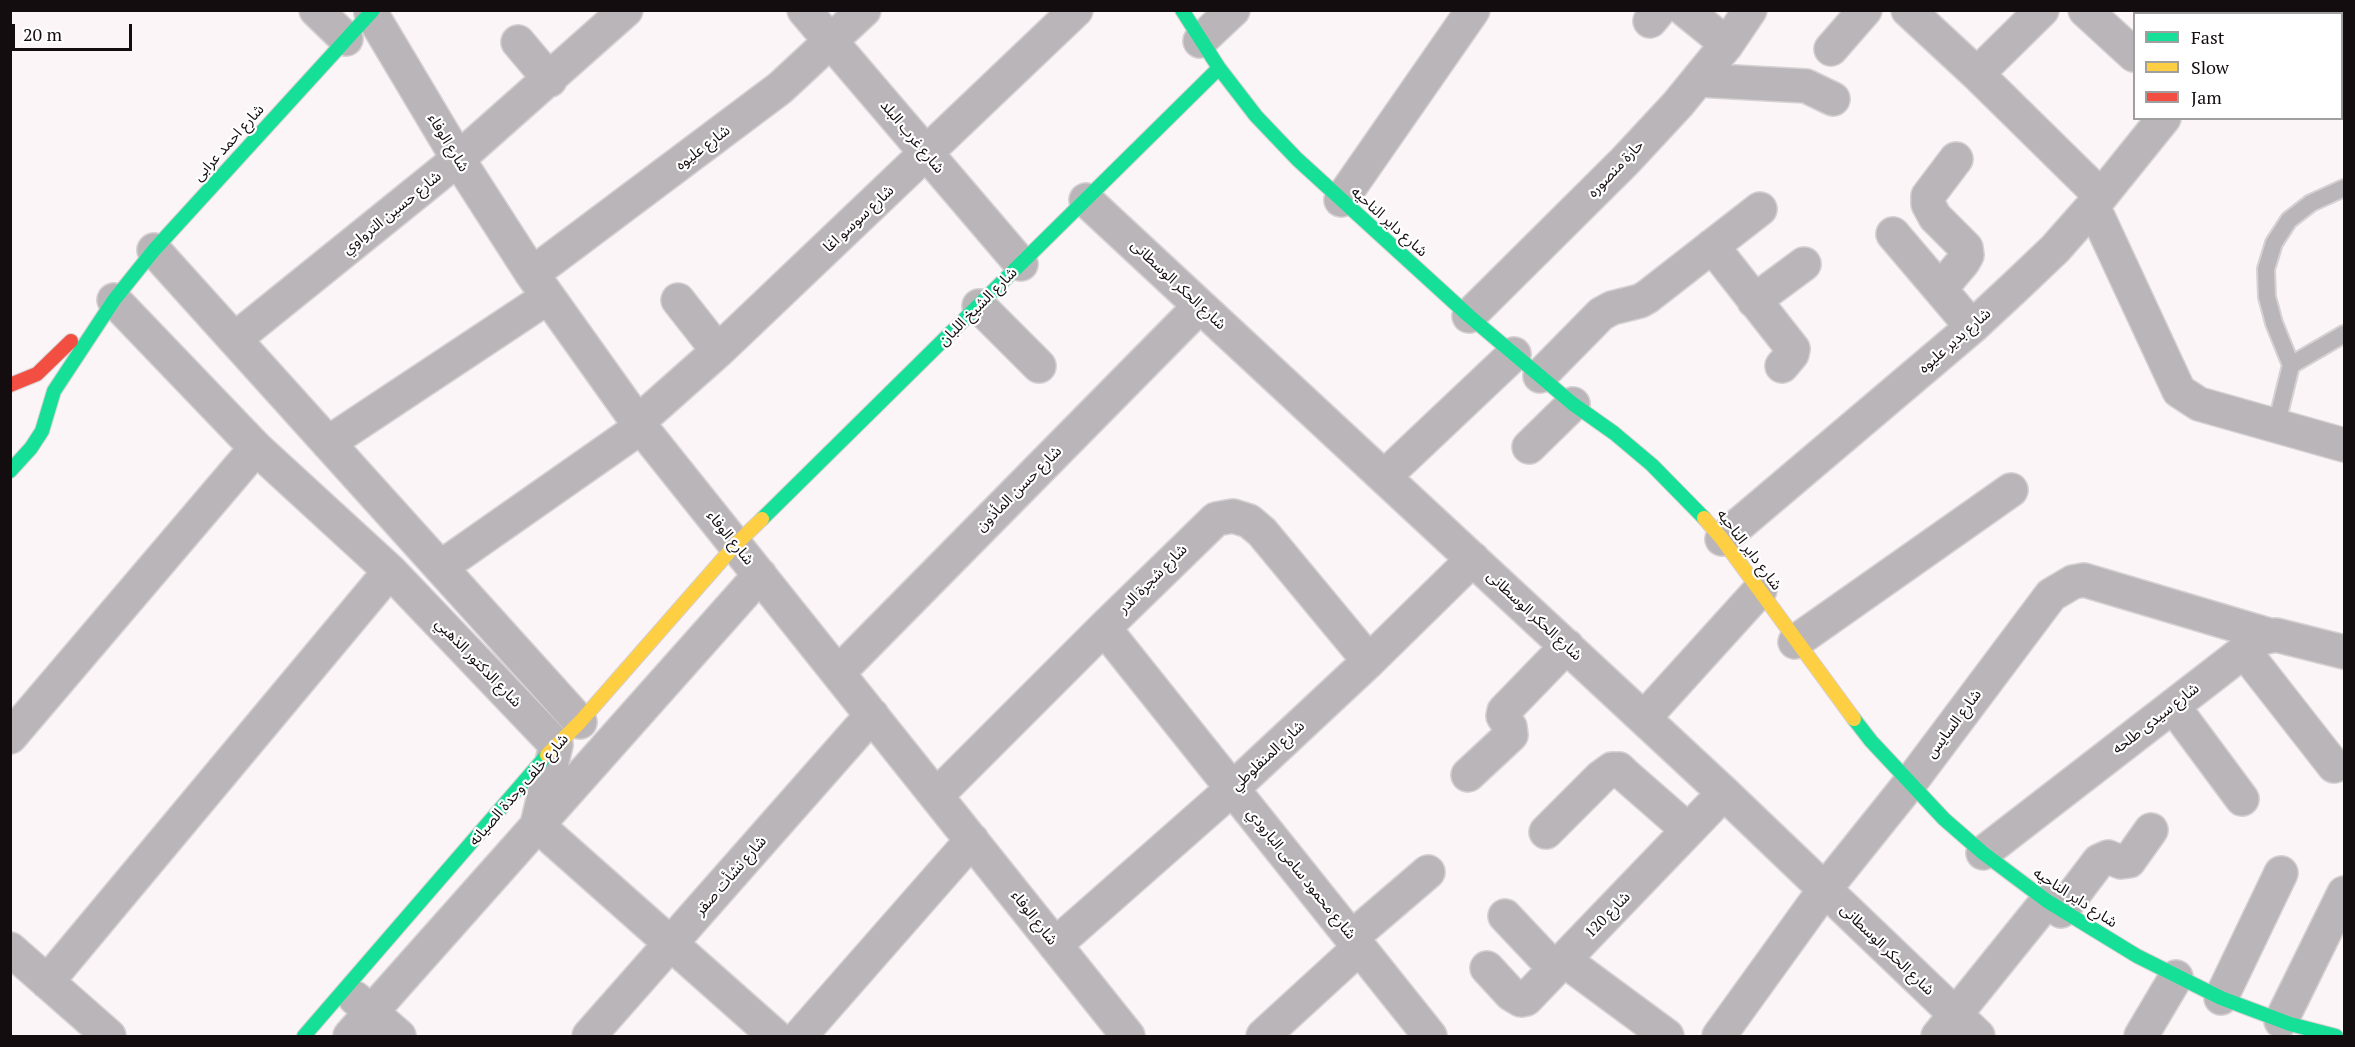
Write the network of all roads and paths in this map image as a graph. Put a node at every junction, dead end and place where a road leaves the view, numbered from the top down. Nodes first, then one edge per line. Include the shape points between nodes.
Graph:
1 (316, 10) edge
2 (626, 10) edge
3 (804, 10) edge
4 (864, 10) edge
5 (1076, 10) edge
6 (1182, 10) edge
7 (1233, 10) edge
8 (1473, 10) edge
9 (1685, 10) edge
10 (1750, 10) edge
11 (1865, 10) edge
12 (2042, 10) edge
13 (2085, 10) edge
14 (372, 12) edge
15 (1913, 12) edge
16 (346, 39) junction
17 (1200, 41) junction
18 (518, 42) dead end
19 (831, 42) junction
20 (1727, 44) junction
21 (1831, 49) dead end
22 (2133, 54) edge
23 (1219, 69) junction
24 (1977, 74) junction
25 (550, 80) junction
26 (1698, 80) junction
27 (1833, 99) dead end
28 (2162, 120) edge
29 (927, 155) junction
30 (458, 159) junction
31 (1956, 159) dead end
32 (2344, 188) edge
33 (1086, 200) junction
34 (1341, 200) junction
35 (2097, 201) junction
36 (1760, 209) dead end
37 (1893, 234) dead end
38 (1712, 246) junction
39 (154, 250) junction
40 (1021, 264) junction
41 (1804, 264) dead end
42 (540, 286) junction
43 (1941, 288) junction
44 (114, 300) junction
45 (678, 300) dead end
46 (1754, 301) junction
47 (979, 306) junction
48 (1200, 306) junction
49 (1469, 316) junction
50 (1972, 327) junction
51 (2344, 334) edge
52 (235, 339) junction
53 (718, 351) junction
54 (1514, 354) junction
55 (2290, 365) junction
56 (1039, 366) dead end
57 (1782, 366) dead end
58 (1540, 376) junction
59 (10, 385) edge
60 (1573, 404) junction
61 (639, 424) junction
62 (2276, 426) junction
63 (328, 443) junction
64 (2344, 446) edge
65 (1529, 447) dead end
66 (256, 448) junction
67 (10, 471) edge
68 (1383, 477) junction
69 (2012, 490) dead end
70 (1722, 539) junction
71 (736, 544) junction
72 (1473, 559) junction
73 (441, 567) junction
74 (390, 572) junction
75 (760, 575) junction
76 (1760, 590) junction
77 (1104, 628) junction
78 (1795, 642) junction
79 (2257, 643) junction
80 (1567, 646) junction
81 (2344, 652) edge
82 (1369, 662) junction
83 (838, 673) junction
84 (2173, 706) junction
85 (872, 715) junction
86 (1644, 718) junction
87 (580, 722) junction
88 (10, 737) edge
89 (556, 745) junction
90 (2334, 766) dead end
91 (1468, 776) dead end
92 (1910, 783) junction
93 (1232, 789) junction
94 (1724, 793) junction
95 (936, 796) junction
96 (2242, 799) dead end
97 (537, 825) junction
98 (1688, 830) junction
99 (2151, 830) dead end
100 (1546, 831) dead end
101 (972, 840) junction
102 (1983, 853) junction
103 (1428, 872) dead end
104 (2281, 873) dead end
105 (1826, 889) junction
106 (2344, 893) edge
107 (2054, 906) junction
108 (1505, 916) dead end
109 (1355, 943) junction
110 (671, 944) junction
111 (1055, 945) junction
112 (10, 949) edge
113 (1560, 965) junction
114 (1487, 968) dead end
115 (2176, 977) junction
116 (47, 982) junction
117 (345, 989) junction
118 (2221, 998) junction
119 (371, 1012) junction
120 (2285, 1027) edge
121 (1957, 1030) edge
122 (1120, 1033) edge
123 (110, 1036) edge
124 (304, 1036) edge
125 (350, 1036) edge
126 (399, 1036) edge
127 (589, 1036) edge
128 (775, 1036) edge
129 (800, 1036) edge
130 (1263, 1036) edge
131 (1430, 1036) edge
132 (1667, 1036) edge
133 (1719, 1036) edge
134 (2141, 1036) edge
135 (2336, 1036) edge

1 - 16 street
2 - 25 street, شارع حسين الترواوي
3 - 19 street, شارع غرب البلد
4 - 19 street, شارع عليوه
5 - 29 street, شارع سوسو اغا
6 - 17 street, شارع داير الناحيه
7 - 17 street
8 - 34 street
9 - 20 street
10 - 20 street, حارة منصوره
11 - 21 street
12 - 24 street
13 - 22 street
14 - 16 street, شارع احمد عرابى
14 - 30 street, شارع الوفاء
15 - 24 street
16 - 39 street, شارع احمد عرابى
17 - 23 street, شارع داير الناحيه
18 - 25 street
19 - 29 street, شارع غرب البلد
19 - 42 street, شارع عليوه
20 - 26 street, حارة منصوره
23 - 33 street, شارع الشيخ اللبان
23 - 34 street, شارع داير الناحيه via 1289,151
24 - 35 street
25 - 30 street, شارع حسين الترواوي
26 - 27 street via 1806,86
26 - 49 street, حارة منصوره via 1625,161
28 - 35 street, شارع بدير عليوه
29 - 40 street, شارع غرب البلد
29 - 53 street, شارع سوسو اغا
30 - 42 street, شارع الوفاء
30 - 52 street, شارع حسين الترواوي
31 - 43 street via 1928,196 1935,217 1966,248 1963,262
32 - 55 lane via 2311,203 2289,220 2274,243 2266,269 2267,297
33 - 40 street, شارع الشيخ اللبان
33 - 48 street, شارع الحكر الوسطانى
34 - 49 street, شارع داير الناحيه
35 - 50 street, شارع بدير عليوه via 2055,249
35 - 62 street via 2179,390 2199,404
36 - 38 street
37 - 43 street
38 - 46 street
38 - 58 street via 1647,297 1601,314
39 - 44 street, شارع احمد عرابى
39 - 52 street
40 - 47 street, شارع الشيخ اللبان
41 - 46 street
42 - 61 street, شارع الوفاء
42 - 63 street, شارع عليوه
43 - 50 street
44 - 59 street, شارع احمد عرابى via 38,374
44 - 66 street, شارع الدكتور الذهبي
44 - 67 street, شارع احمد عرابى via 54,391 42,431
45 - 53 street
46 - 57 street via 1793,349
47 - 56 street
47 - 71 street, شارع الشيخ اللبان
48 - 68 street, شارع الحكر الوسطانى
48 - 83 street, شارع حسن المأذون
49 - 54 street, شارع داير الناحيه
50 - 70 street, شارع بدير عليوه
51 - 55 lane
52 - 63 street
53 - 61 street, شارع سوسو اغا
54 - 58 street, شارع داير الناحيه
54 - 68 street
55 - 62 lane
58 - 60 street, شارع داير الناحيه
60 - 65 street
60 - 70 street, شارع داير الناحيه via 1652,465
61 - 71 street, شارع الوفاء
61 - 73 street, شارع سوسو اغا
62 - 64 street
63 - 73 street
66 - 74 street, شارع الدكتور الذهبي
66 - 88 street
68 - 72 street, شارع الحكر الوسطانى
69 - 78 street
70 - 76 street, شارع داير الناحيه
71 - 75 street, شارع الوفاء
71 - 87 street, شارع خلف وحدة الصيانه
72 - 80 street, شارع الحكر الوسطانى
72 - 82 street, شارع المنفلوطي
73 - 87 street
74 - 89 street, شارع الدكتور الذهبي
74 - 116 street
75 - 83 street, شارع الوفاء
75 - 97 street
76 - 78 street, شارع داير الناحيه
76 - 86 street
77 - 82 street, شارع شجرة الدر via 1203,530 1216,519 1233,516 1249,521 1262,532
77 - 93 street, شارع محمود سامى البارودي
77 - 95 street, شارع شجرة الدر
78 - 92 street, شارع داير الناحيه via 1858,724
79 - 81 street
79 - 84 street, شارع سيدى طلحه
79 - 90 street
79 - 92 street, شارع السايس via 2084,580 2073,582 2043,603
80 - 86 street, شارع الحكر الوسطانى
80 - 91 street via 1504,711 1511,735
82 - 93 street, شارع المنفلوطي
83 - 85 street, شارع الوفاء
84 - 96 street
84 - 102 street, شارع سيدى طلحه
85 - 95 street, شارع الوفاء
85 - 110 street, شارع نشأت صقر
86 - 94 street, شارع الحكر الوسطانى
87 - 89 street, شارع خلف وحدة الصيانه
89 - 97 street
89 - 117 street, شارع خلف وحدة الصيانه
92 - 102 street, شارع داير الناحيه
92 - 105 street, شارع السايس
93 - 109 street, شارع محمود سامى البارودي
93 - 111 street, شارع المنفلوطي
94 - 98 street, شارع 120
94 - 105 street, شارع الحكر الوسطانى
95 - 101 street, شارع الوفاء
97 - 110 street
97 - 119 street
98 - 100 street via 1618,769 1612,769
98 - 113 street, شارع 120
99 - 107 street via 2129,861 2108,857 2099,861
101 - 111 street, شارع الوفاء
101 - 129 street
102 - 107 street, شارع داير الناحيه
103 - 109 street
104 - 118 street
105 - 121 street, شارع الحكر الوسطانى
105 - 133 street, شارع السايس
106 - 120 street
107 - 115 street, شارع داير الناحيه
107 - 121 street
108 - 113 street
109 - 130 street
109 - 131 street, شارع محمود سامى البارودي
110 - 127 street, شارع نشأت صقر
110 - 128 street
111 - 122 street, شارع الوفاء
112 - 116 street
113 - 114 street, شارع 120 via 1521,1000
113 - 132 street
115 - 118 street, شارع داير الناحيه
115 - 134 street
116 - 123 street
117 - 119 street
117 - 124 street, شارع خلف وحدة الصيانه
118 - 120 street, شارع داير الناحيه
119 - 125 street
119 - 126 street
120 - 135 street, شارع داير الناحيه

